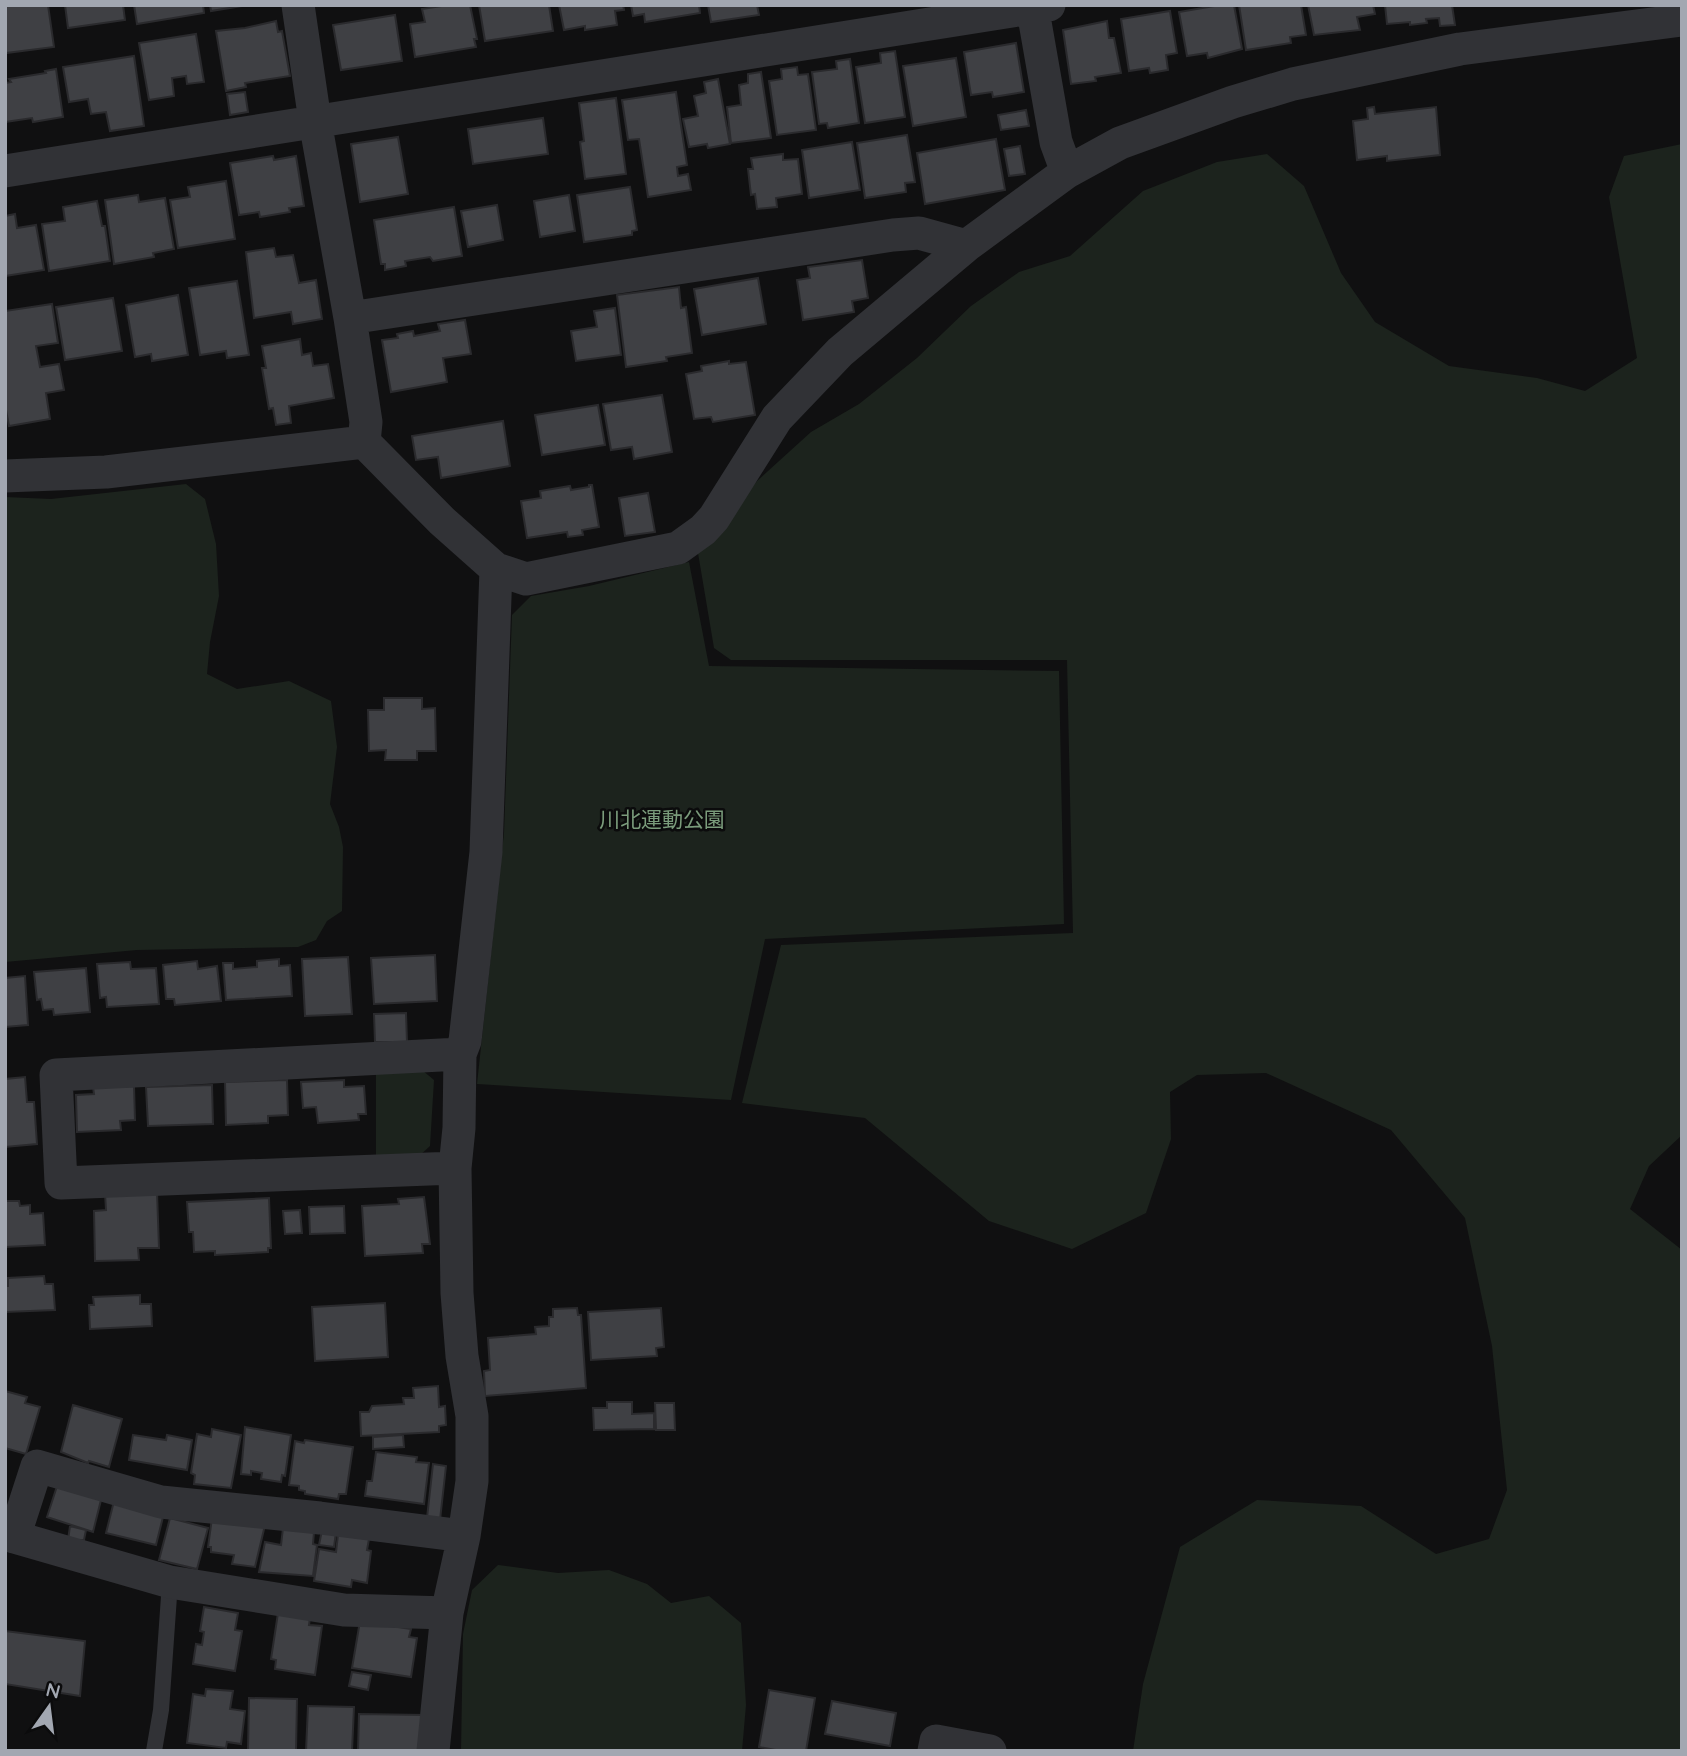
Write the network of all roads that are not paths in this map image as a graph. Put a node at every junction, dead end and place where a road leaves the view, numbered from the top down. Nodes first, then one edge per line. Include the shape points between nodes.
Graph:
1 (298, 5) edge
2 (1038, 6) edge
3 (1682, 19) edge
4 (315, 121) junction
5 (5, 171) edge
6 (1067, 172) junction
7 (965, 246) junction
8 (350, 318) junction
9 (364, 442) junction
10 (5, 476) edge
11 (496, 569) junction
12 (460, 1054) junction
13 (455, 1168) junction
14 (10, 1534) edge
15 (464, 1536) junction
16 (170, 1582) junction
17 (447, 1613) junction
18 (153, 1751) edge
19 (433, 1751) edge
20 (934, 1751) edge
21 (990, 1751) edge

1 - 4 street
2 - 4 street
2 - 6 street via 1056,142
3 - 6 street via 1460,49 1293,83 1120,143
4 - 5 street
4 - 8 street
6 - 7 street
7 - 8 street via 919,233 893,235
7 - 11 street via 806,386 777,418 714,518 688,542 665,551 526,579
8 - 9 street via 366,422
9 - 10 street via 106,472
9 - 11 street
11 - 12 street via 486,852
12 - 13 street
12 - 13 street via 56,1075 61,1183
13 - 15 street via 457,1293 473,1448
14 - 15 street via 37,1466 161,1502
14 - 16 street
15 - 17 street
16 - 17 street via 344,1610
16 - 18 lane via 162,1700
17 - 19 street
20 - 21 street via 936,1741

